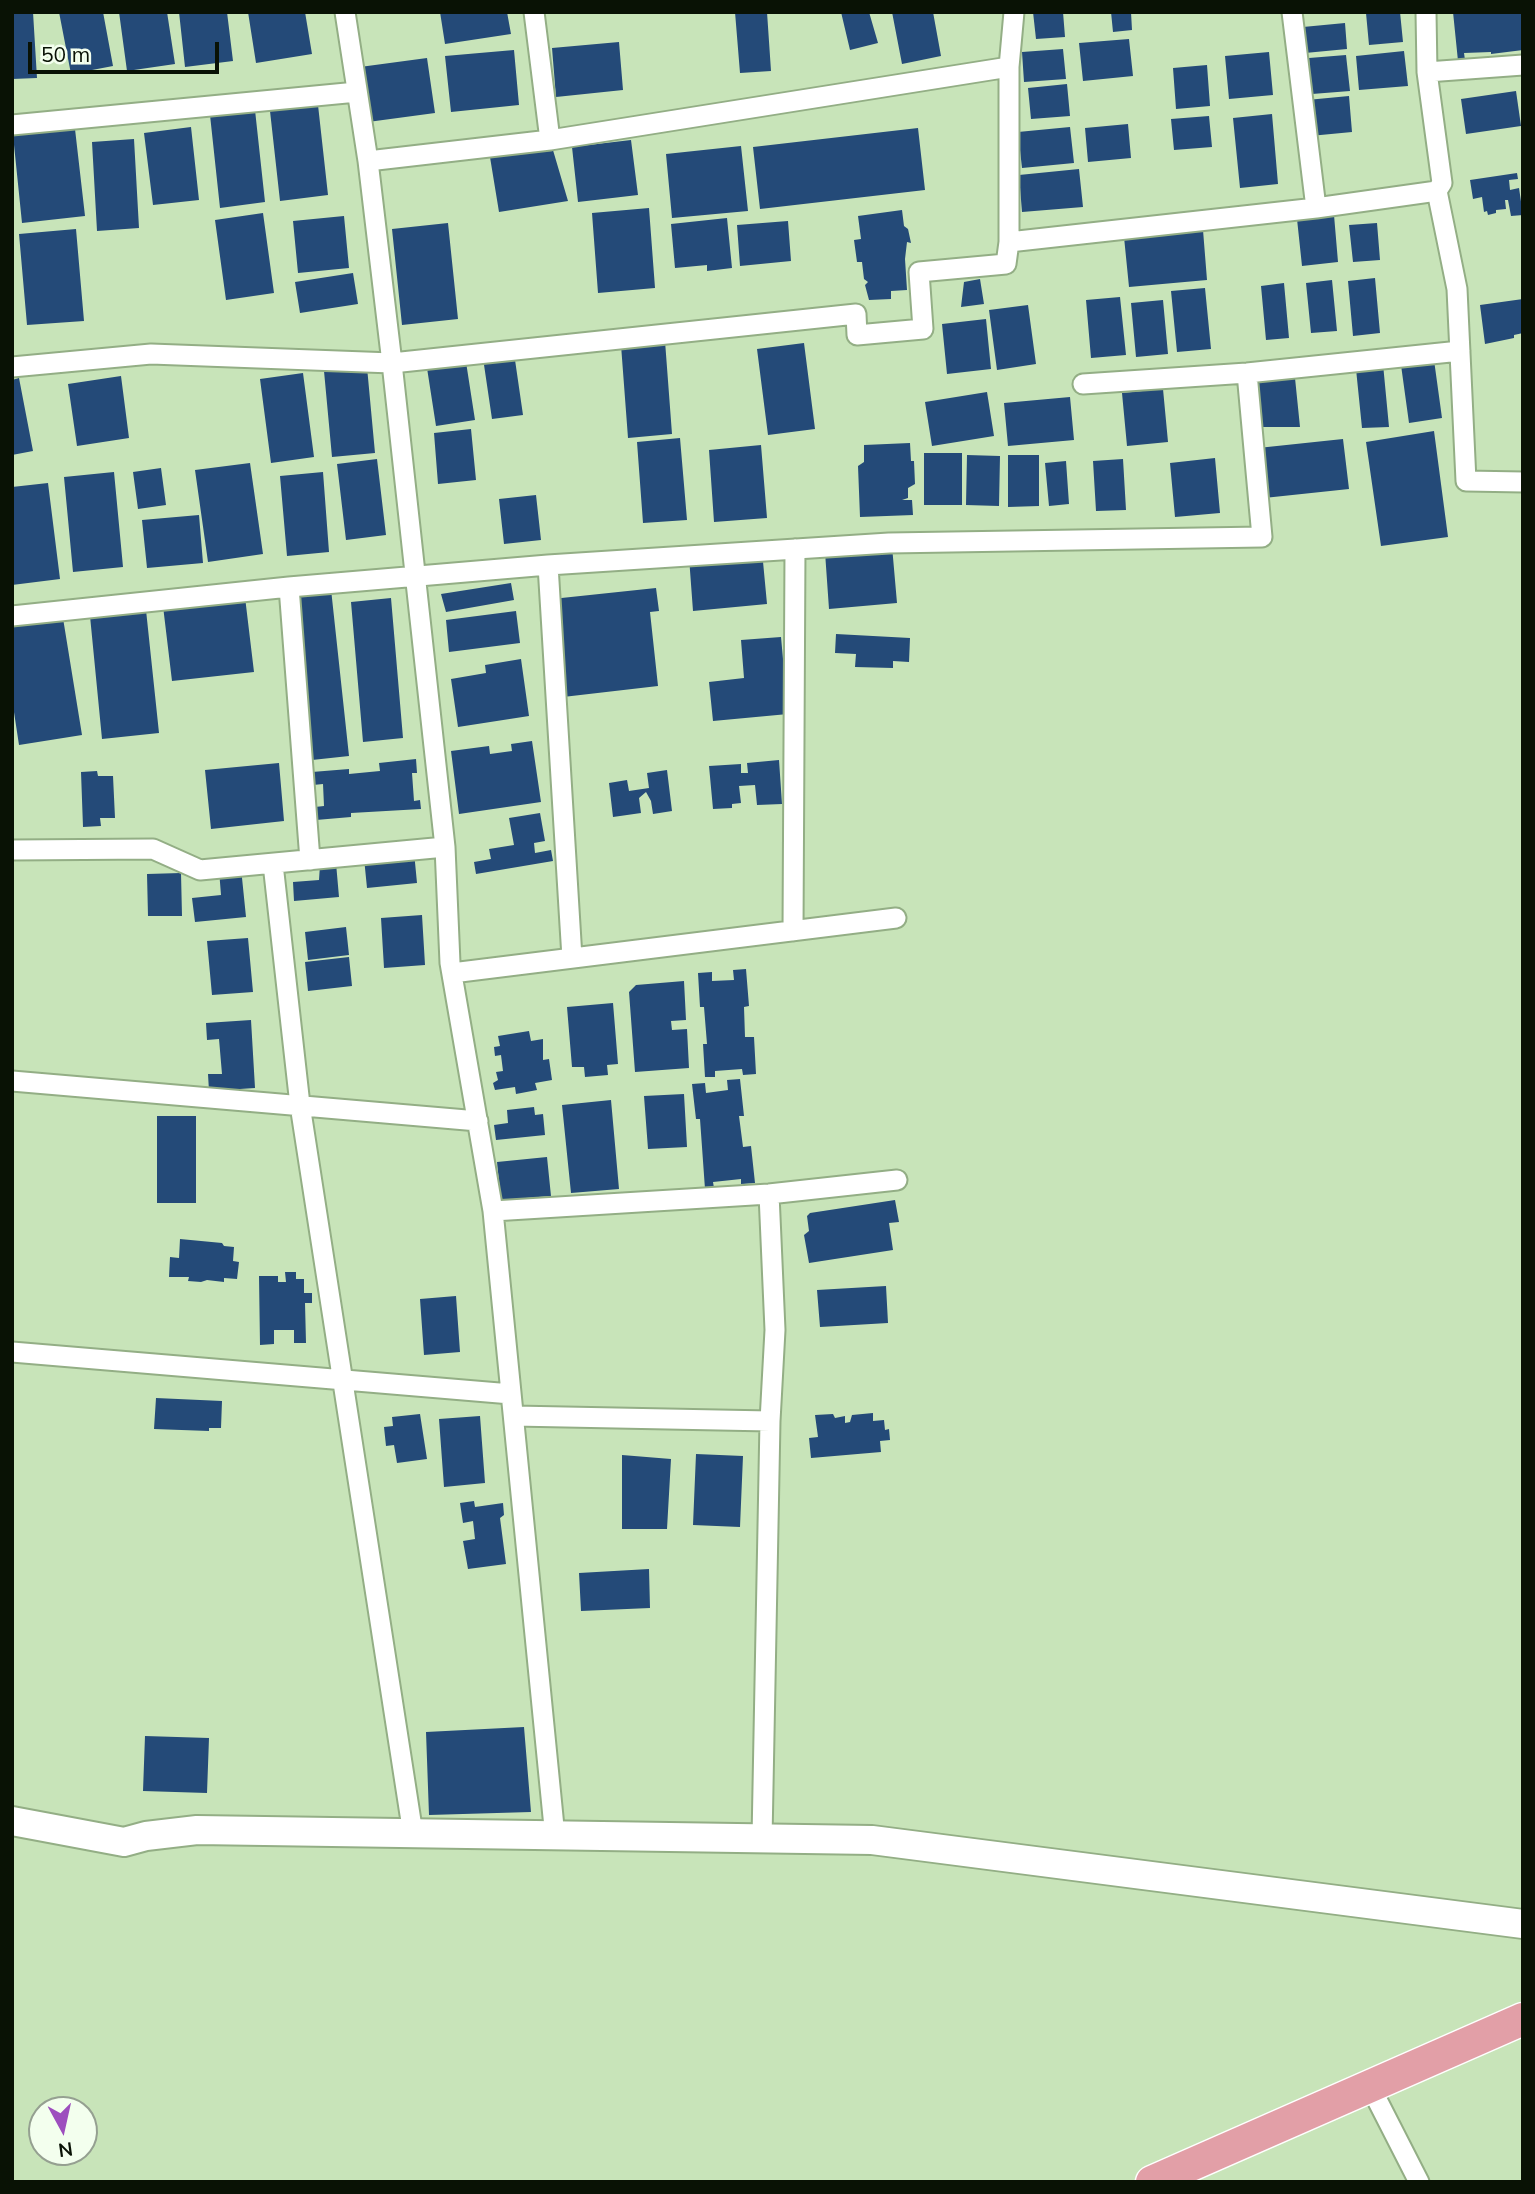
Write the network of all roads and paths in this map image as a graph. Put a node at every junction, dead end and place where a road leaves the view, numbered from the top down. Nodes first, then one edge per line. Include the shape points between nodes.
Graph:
1 (345, 12) edge
2 (534, 12) edge
3 (1014, 12) edge
4 (1292, 12) edge
5 (1426, 12) edge
6 (1523, 65) edge
7 (1009, 66) junction
8 (1427, 72) junction
9 (358, 92) junction
10 (12, 125) edge
11 (550, 140) junction
12 (368, 161) junction
13 (1437, 191) junction
14 (1316, 208) junction
15 (1009, 242) junction
16 (1460, 351) junction
17 (392, 363) junction
18 (12, 367) edge
19 (1247, 373) junction
20 (1083, 384) dead end
21 (1523, 482) edge
22 (795, 549) junction
23 (548, 565) junction
24 (415, 576) junction
25 (289, 587) junction
26 (12, 615) edge
27 (445, 847) junction
28 (12, 850) edge
29 (310, 860) junction
30 (273, 864) junction
31 (896, 918) dead end
32 (793, 931) junction
33 (572, 958) junction
34 (452, 974) junction
35 (12, 1081) edge
36 (300, 1105) junction
37 (478, 1121) junction
38 (897, 1180) dead end
39 (769, 1194) junction
40 (493, 1211) junction
41 (12, 1352) edge
42 (342, 1379) junction
43 (512, 1394) junction
44 (514, 1416) junction
45 (770, 1421) junction
46 (12, 1821) edge
47 (413, 1834) junction
48 (555, 1837) junction
49 (762, 1839) junction
50 (1523, 1924) edge
51 (1523, 2019) edge
52 (1370, 2086) junction
53 (1152, 2182) edge
54 (1419, 2182) edge

1 - 9 street
2 - 11 street
3 - 7 street
4 - 14 street
5 - 8 street
6 - 8 street
7 - 11 street
7 - 15 street
8 - 13 street via 1442,183
9 - 10 street
9 - 12 street
11 - 12 street
12 - 17 street
13 - 14 street
13 - 16 street via 1457,289
14 - 15 street
15 - 17 street via 1006,264 919,272 923,328 857,335 856,314
16 - 19 street
16 - 21 street via 1466,481
17 - 18 street via 151,354
17 - 24 street
19 - 20 street
19 - 22 street via 1262,537 888,543
22 - 23 street
22 - 32 street
23 - 24 street
23 - 33 street
24 - 25 street
24 - 27 street
25 - 26 street
25 - 29 street
27 - 29 street
27 - 34 street
28 - 30 street via 153,849 200,870
29 - 30 street
30 - 36 street
31 - 32 street
32 - 33 street
33 - 34 street
34 - 37 street
35 - 36 street
36 - 37 street
36 - 42 street
37 - 40 street
38 - 39 street
39 - 40 street
39 - 45 street via 775,1330
40 - 43 street
41 - 42 street
42 - 43 street
42 - 47 street
43 - 44 street
44 - 45 street
44 - 48 street
45 - 49 street
46 - 47 main road via 124,1842 197,1830
47 - 48 main road
48 - 49 main road
49 - 50 main road via 872,1840
51 - 52 main road
52 - 53 main road
52 - 54 street

